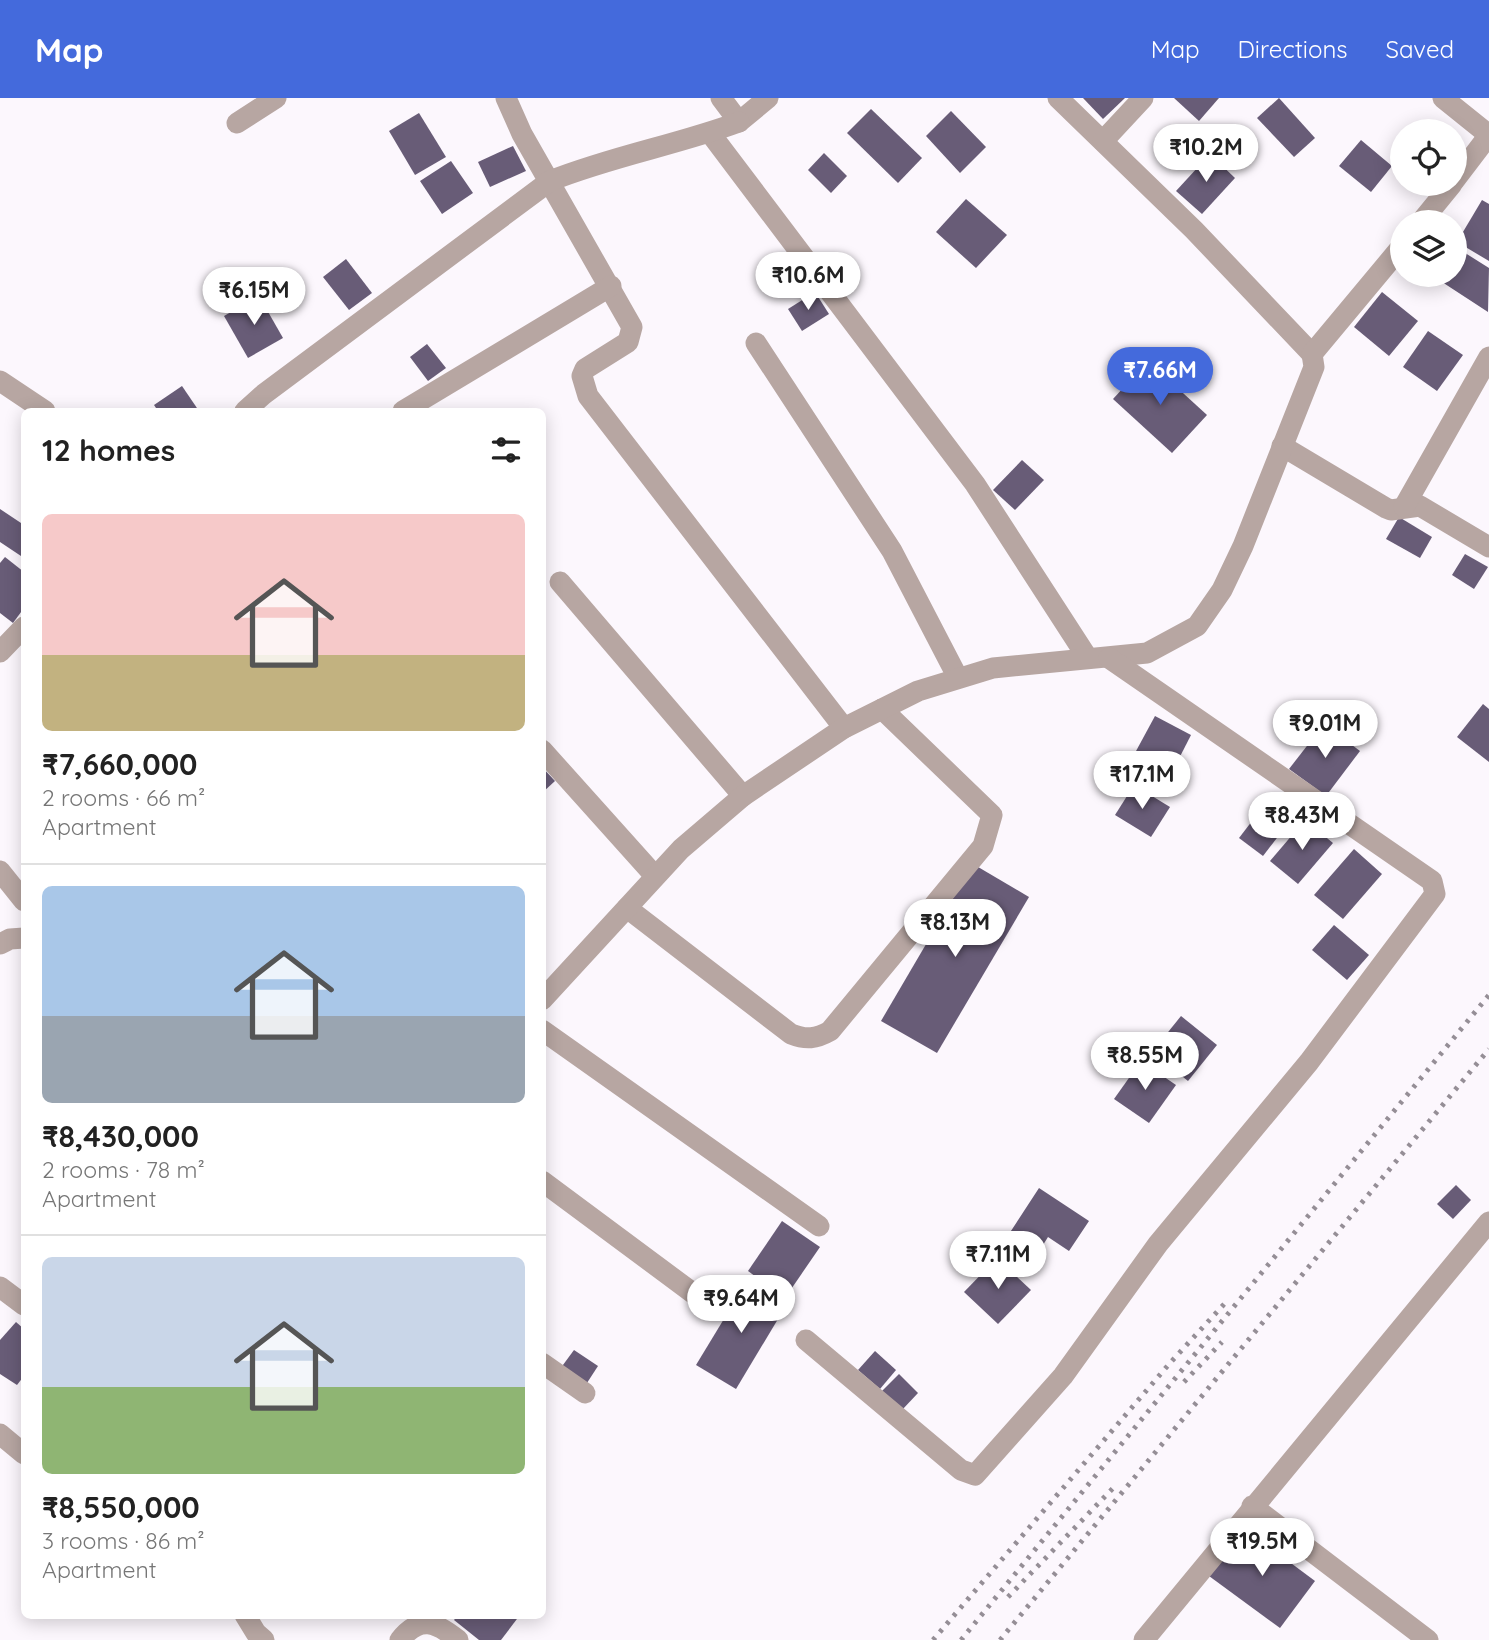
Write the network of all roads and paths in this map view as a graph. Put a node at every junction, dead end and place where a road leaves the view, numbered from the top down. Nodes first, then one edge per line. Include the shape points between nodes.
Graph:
1 (276, 98) edge
2 (506, 98) edge
3 (721, 98) edge
4 (768, 98) edge
5 (1058, 98) edge
6 (1143, 98) edge
7 (1443, 98) edge
8 (739, 122) junction
9 (237, 123) dead end
10 (710, 133) junction
11 (1489, 135) edge
12 (1102, 141) junction
13 (1467, 164) edge
14 (550, 181) junction
15 (1442, 196) edge
16 (1431, 210) edge
17 (1390, 260) edge
18 (611, 286) junction
19 (756, 343) dead end
20 (1312, 354) junction
21 (1489, 357) edge
22 (0, 381) edge
23 (40, 408) edge
24 (248, 408) edge
25 (408, 408) edge
26 (1282, 446) junction
27 (1404, 507) junction
28 (1489, 547) edge
29 (560, 582) dead end
30 (21, 629) edge
31 (0, 652) edge
32 (1087, 657) junction
33 (1109, 658) junction
34 (958, 678) junction
35 (883, 709) junction
36 (844, 728) junction
37 (546, 754) edge
38 (743, 796) junction
39 (0, 871) edge
40 (655, 876) junction
41 (21, 897) edge
42 (626, 908) junction
43 (21, 939) edge
44 (0, 944) edge
45 (546, 995) edge
46 (546, 1033) edge
47 (546, 1184) edge
48 (1489, 1222) edge
49 (819, 1226) dead end
50 (0, 1287) edge
51 (705, 1302) dead end
52 (21, 1304) edge
53 (806, 1340) dead end
54 (546, 1366) edge
55 (585, 1393) dead end
56 (0, 1434) edge
57 (21, 1452) edge
58 (1252, 1506) junction
59 (247, 1619) edge
60 (264, 1640) edge
61 (400, 1640) edge
62 (458, 1640) edge
63 (1144, 1640) edge
64 (1428, 1640) edge

1 - 9 street
2 - 14 street
3 - 8 street
4 - 8 street
5 - 12 street
6 - 12 street
7 - 11 street
8 - 10 street
10 - 14 street
10 - 32 street via 975,484
11 - 13 street
12 - 20 street
14 - 18 street
14 - 24 street
15 - 16 street
17 - 20 street
18 - 25 street
18 - 36 street via 632,334 628,342 585,369 583,385 588,396
19 - 34 street via 892,551
20 - 26 street via 1314,367
21 - 27 street
22 - 23 street
26 - 27 street via 1386,508
26 - 33 street via 1222,590 1197,626 1147,653
27 - 28 street via 1420,506
29 - 38 street
30 - 31 street
32 - 33 street
32 - 34 street via 993,668
33 - 53 street via 1432,881 1435,894 1309,1062 1158,1244 1063,1376 975,1475 961,1470
34 - 35 street
35 - 36 street
35 - 42 street via 992,815 983,846 830,1031 804,1039 792,1034
36 - 38 street
37 - 40 street
38 - 40 street
39 - 41 street
40 - 42 street
42 - 45 street
43 - 44 street
46 - 49 street
47 - 51 street
48 - 58 street
50 - 52 street
54 - 55 street
56 - 57 street
58 - 63 street
58 - 64 street
59 - 60 street
61 - 62 street via 416,1625 428,1623

